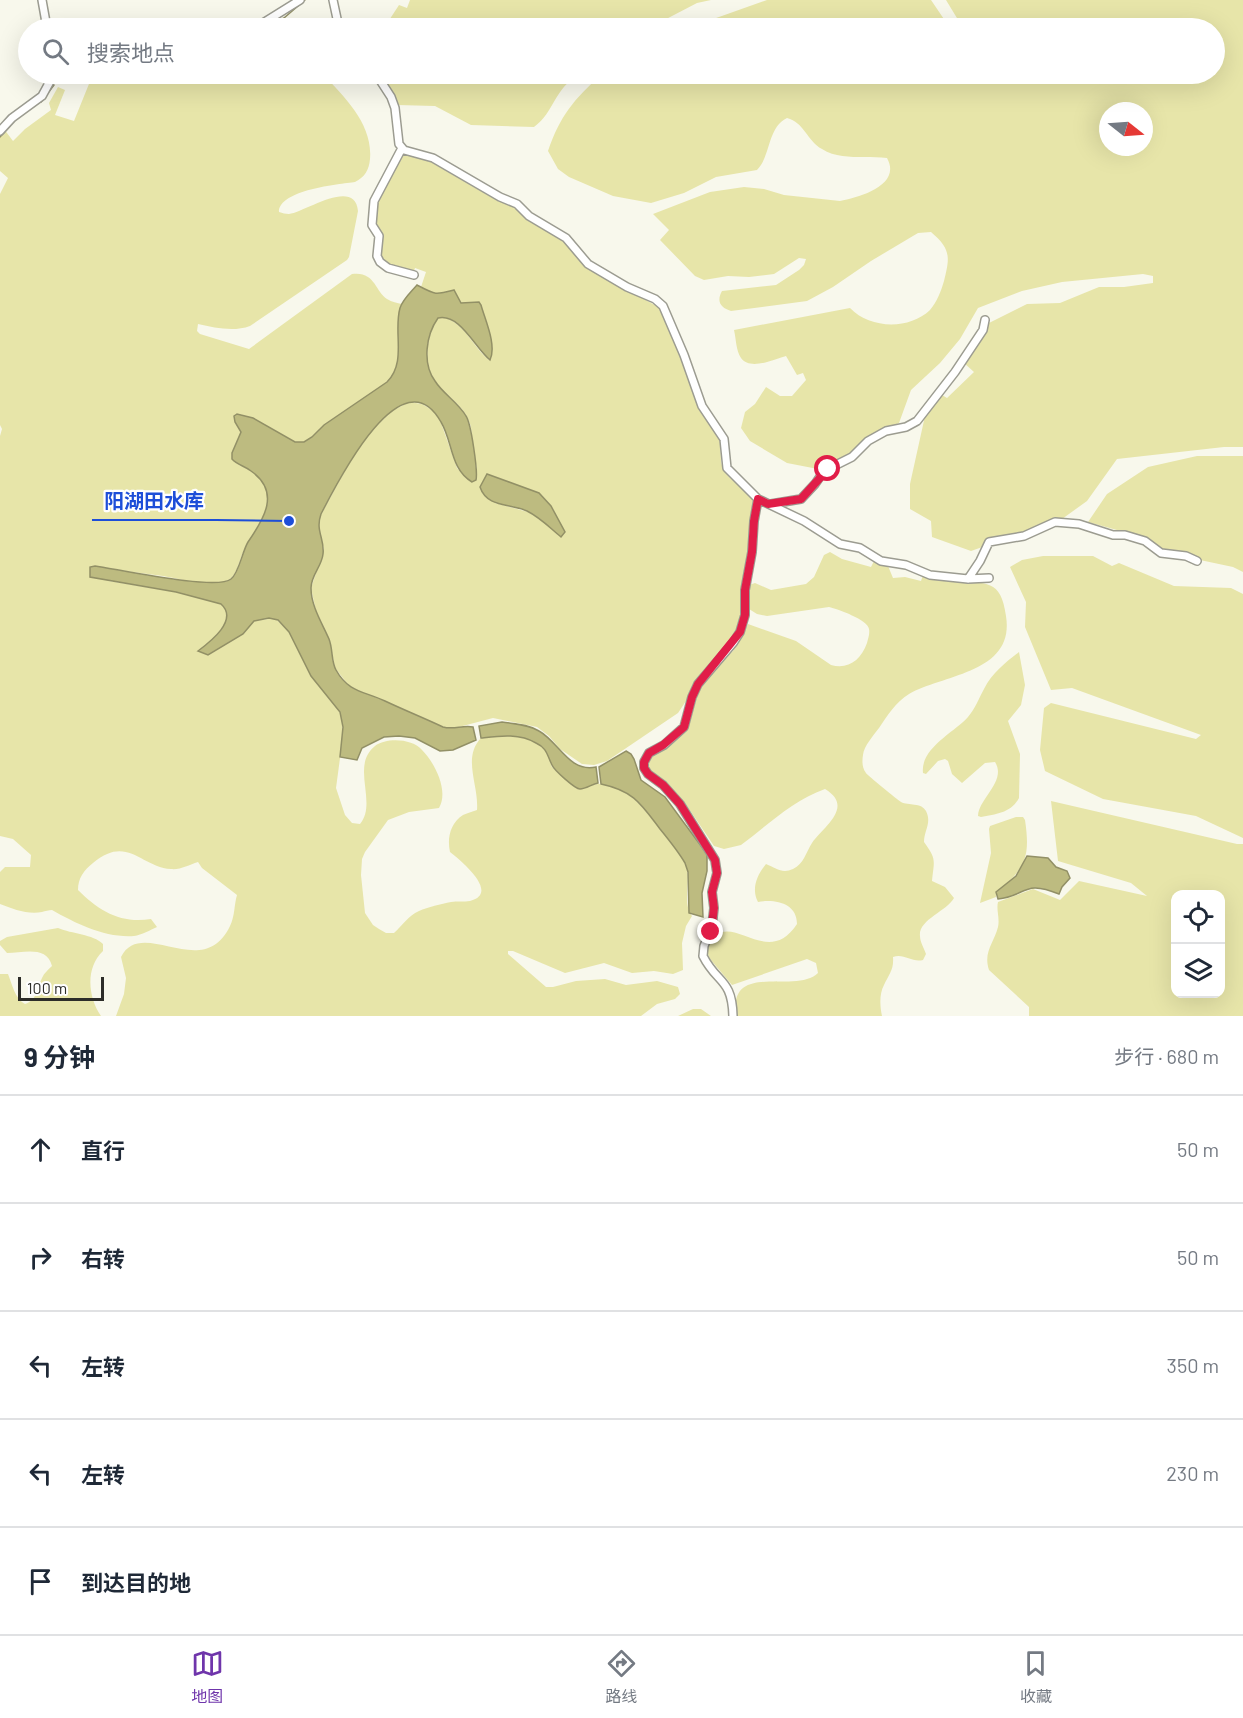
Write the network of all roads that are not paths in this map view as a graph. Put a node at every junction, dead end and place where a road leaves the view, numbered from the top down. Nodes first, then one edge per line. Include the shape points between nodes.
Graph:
1 (42, 0) edge
2 (300, 0) edge
3 (333, 0) edge
4 (45, 18) edge
5 (271, 18) edge
6 (337, 18) edge
7 (49, 84) edge
8 (383, 84) edge
9 (0, 131) edge
10 (402, 148) junction
11 (414, 275) dead end
12 (985, 320) dead end
13 (758, 499) junction
14 (768, 504) junction
15 (1197, 561) dead end
16 (989, 578) dead end
17 (968, 579) junction
18 (733, 1016) edge

1 - 4 street
2 - 5 street
3 - 6 street
7 - 9 street via 42,96
8 - 10 street via 395,108
10 - 11 street via 375,199 372,225 378,234 380,262
10 - 13 street via 433,158 517,204 529,216 566,238 588,264 660,302 674,328 702,406 723,439 727,468
12 - 14 street via 983,330 955,372 917,421 868,441 852,457 824,471 801,499
13 - 14 street
13 - 18 street via 740,632 698,684 684,727 649,753 644,762 648,774 680,804 715,860 712,926 703,956 728,987
14 - 17 street via 800,518 840,544 860,548 881,561 906,565 930,575
15 - 17 street via 1161,553 1125,535 1055,522 1024,536 989,542
16 - 17 street

